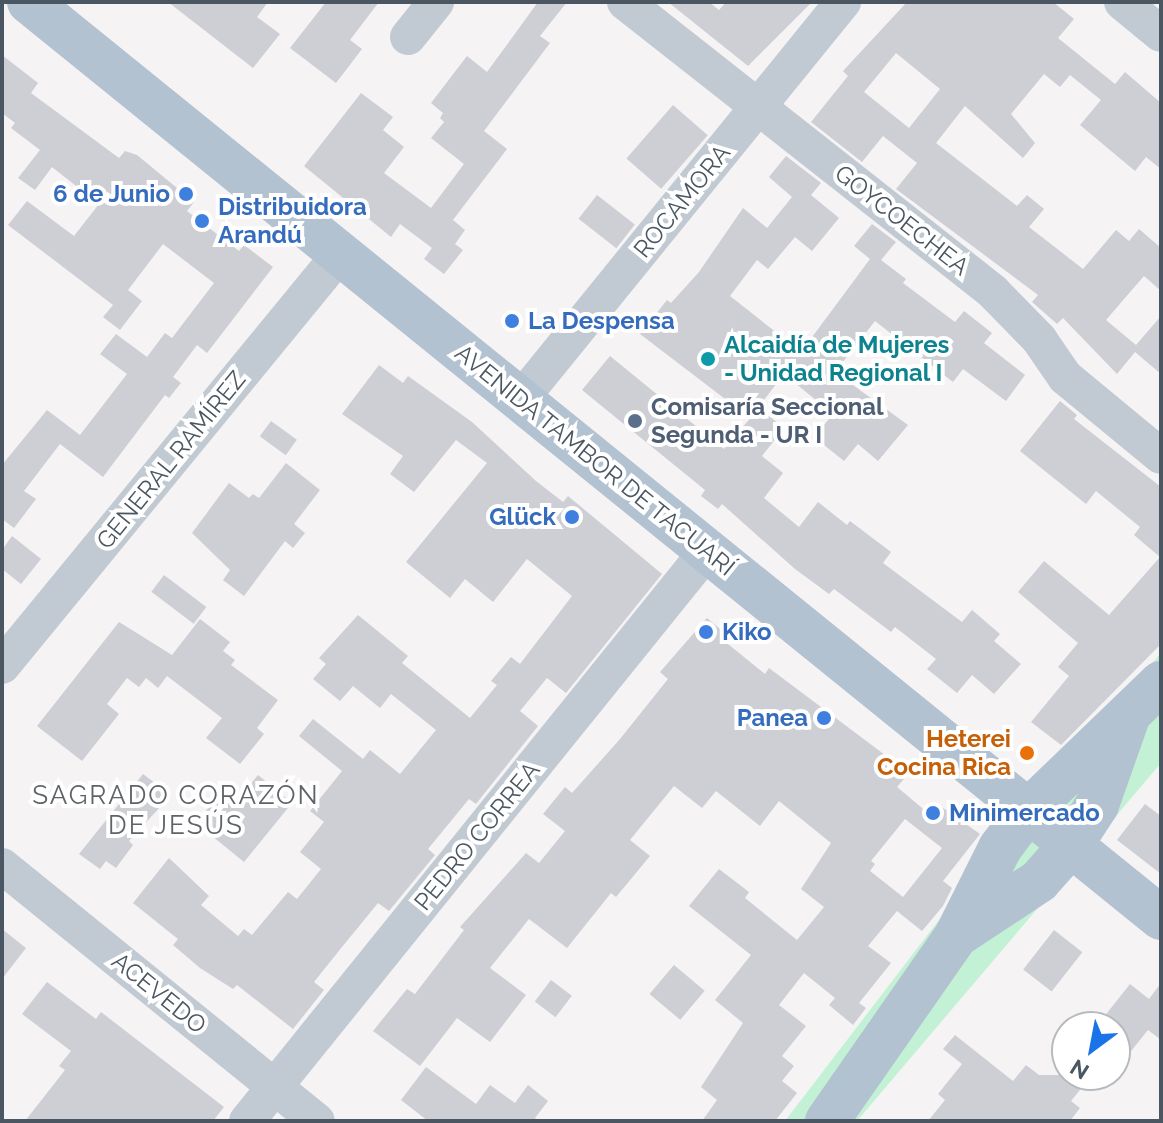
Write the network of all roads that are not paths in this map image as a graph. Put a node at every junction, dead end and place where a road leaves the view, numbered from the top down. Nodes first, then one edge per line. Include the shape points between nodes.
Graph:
1 (29, 2) edge
2 (436, 2) edge
3 (625, 2) edge
4 (843, 2) edge
5 (1122, 2) edge
6 (1161, 34) edge
7 (408, 37) dead end
8 (759, 106) junction
9 (340, 254) junction
10 (520, 400) junction
11 (1161, 456) edge
12 (707, 551) junction
13 (2, 666) edge
14 (1161, 683) edge
15 (1127, 720) junction
16 (1028, 811) junction
17 (1071, 845) junction
18 (2, 866) edge
19 (1161, 918) edge
20 (956, 936) junction
21 (275, 1087) junction
22 (836, 1118) edge
23 (247, 1121) edge
24 (317, 1121) edge

1 - 9 main road, AVENIDA TAMBOR DE TACUARÍ
2 - 7 street
3 - 8 street, GOYCOECHEA
4 - 8 street, ROCAMORA
5 - 6 street
8 - 10 street, ROCAMORA
8 - 11 street, GOYCOECHEA via 993,292 1039,339 1065,377
9 - 10 main road, AVENIDA TAMBOR DE TACUARÍ
9 - 13 street, GENERAL RAMÍREZ
10 - 12 main road, AVENIDA TAMBOR DE TACUARÍ
12 - 16 main road, AVENIDA TAMBOR DE TACUARÍ
12 - 21 street, PEDRO CORREA
14 - 15 main road
15 - 16 main road via 1061,774
15 - 17 main road via 1097,805
16 - 17 main road, AVENIDA TAMBOR DE TACUARÍ
16 - 20 main road via 1000,848
17 - 19 main road, AVENIDA TAMBOR DE TACUARÍ
17 - 20 main road via 1039,881
18 - 21 street, ACEVEDO
20 - 22 main road
21 - 23 street, PEDRO CORREA
21 - 24 street, ACEVEDO

